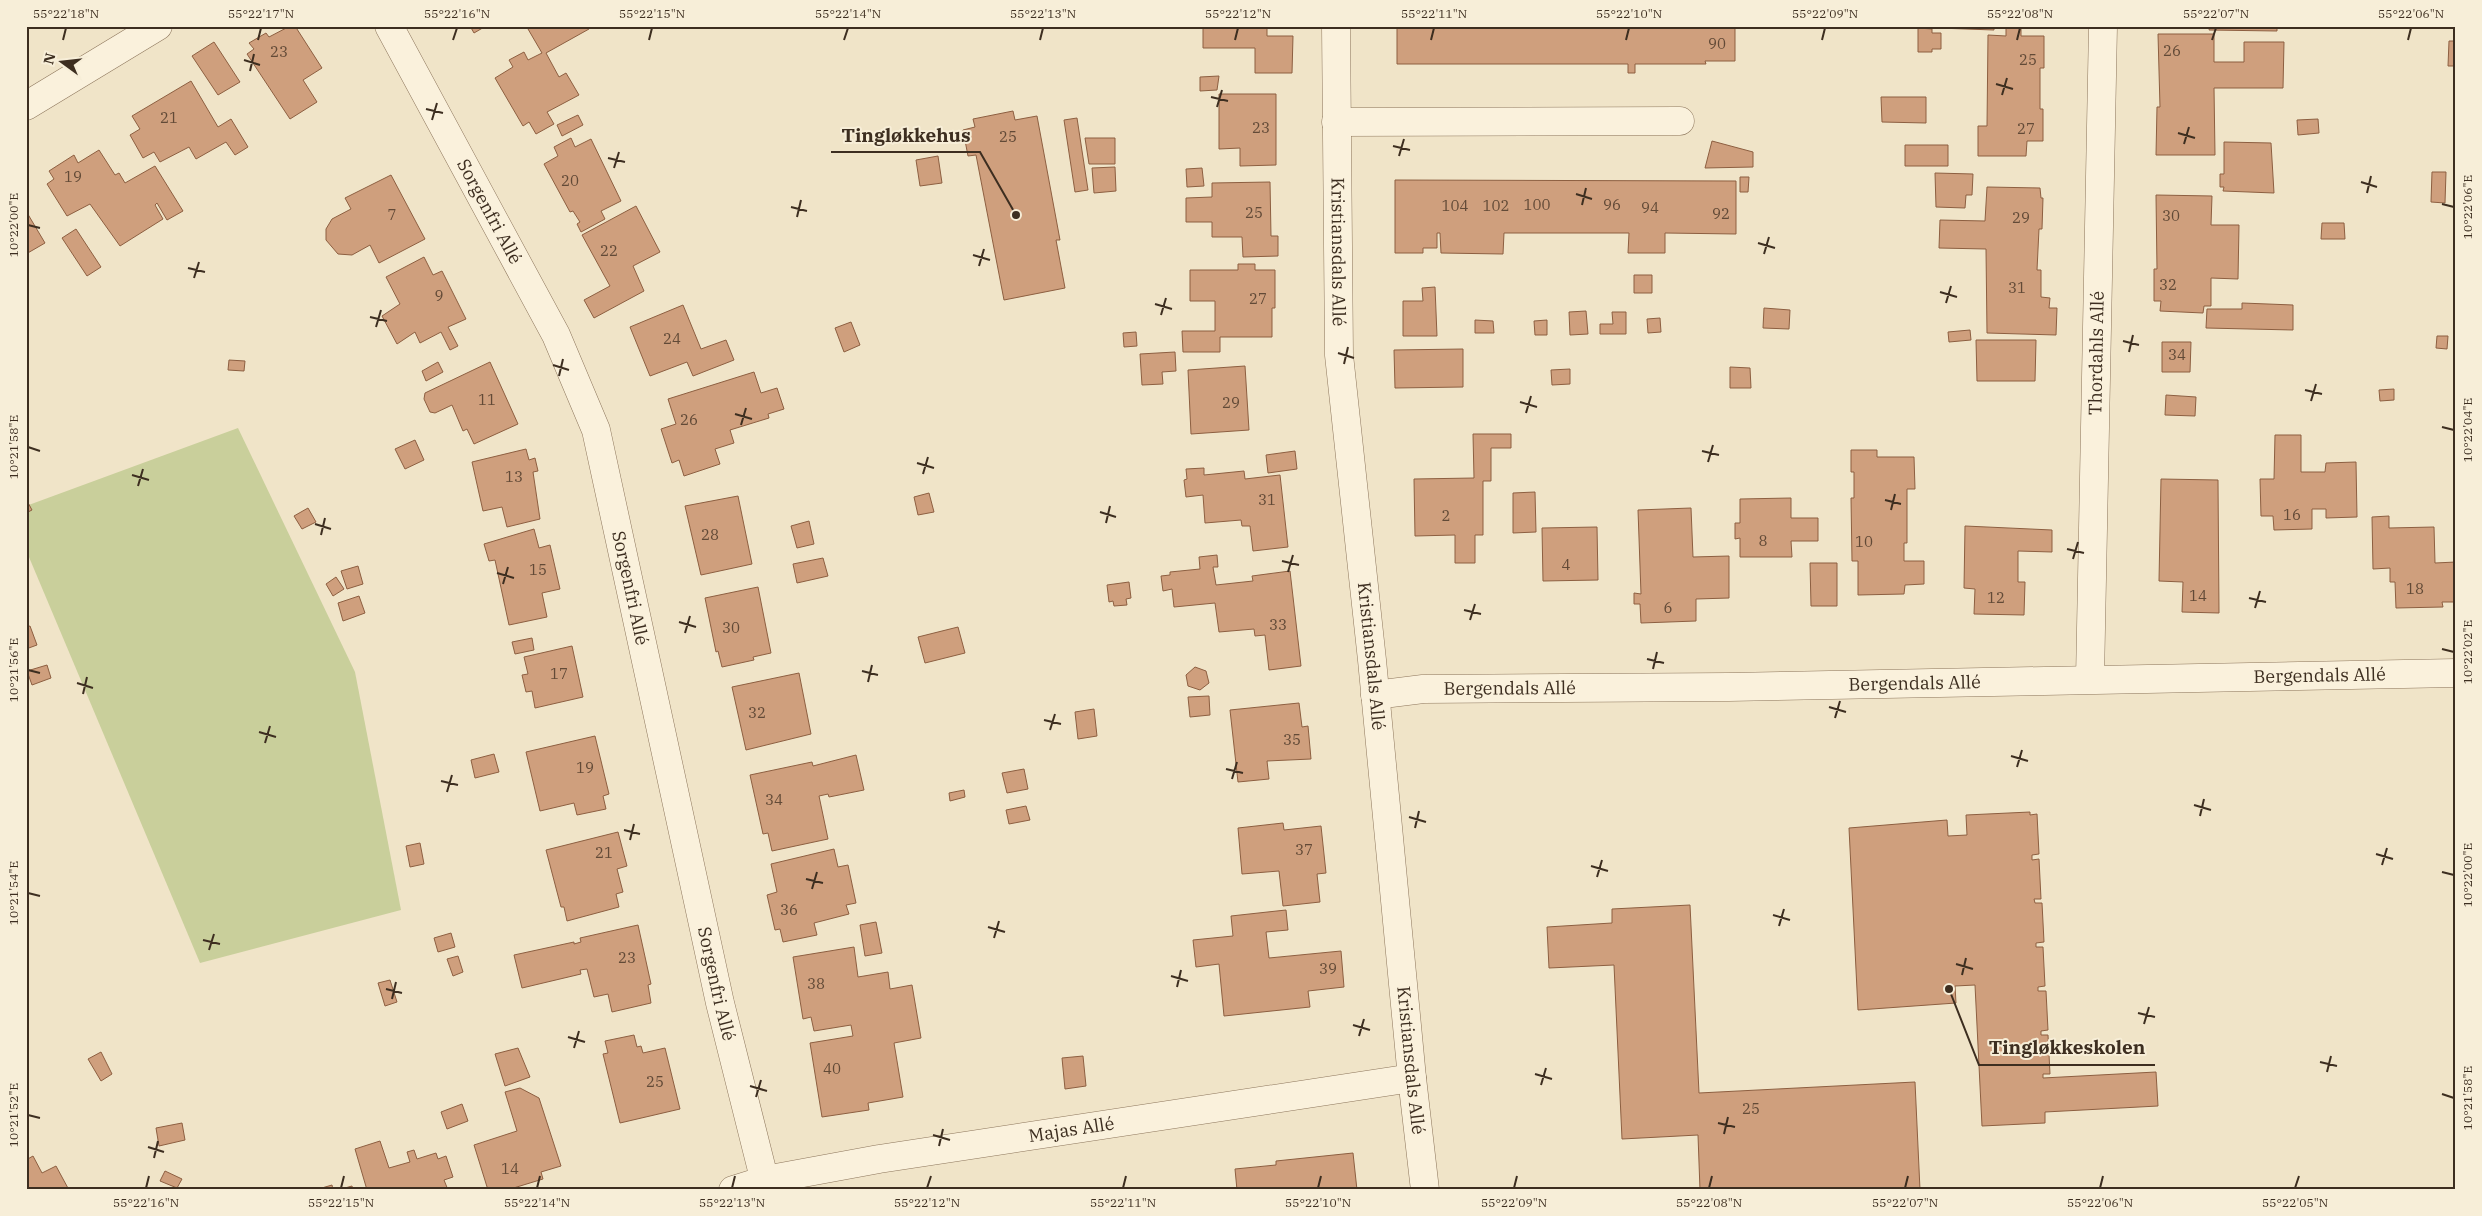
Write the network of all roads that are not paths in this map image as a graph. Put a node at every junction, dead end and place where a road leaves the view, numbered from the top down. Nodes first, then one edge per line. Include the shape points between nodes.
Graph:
1 (158, 26) edge
2 (389, 26) edge
3 (1336, 26) edge
4 (2103, 26) edge
5 (26, 106) edge
6 (1680, 121) dead end
7 (1336, 122) junction
8 (2456, 673) edge
9 (2090, 679) junction
10 (1375, 695) junction
11 (1412, 1078) junction
12 (766, 1185) edge
13 (733, 1190) edge
14 (1425, 1190) edge

1 - 5 street
2 - 12 street, Sorgenfri Allé via 556,335 596,430 720,1003
3 - 7 street, Kristiansdals Allé
4 - 9 street, Thordahls Allé
6 - 7 street
7 - 10 street, Kristiansdals Allé via 1339,355
8 - 9 street, Bergendals Allé
9 - 10 street, Bergendals Allé via 1423,690
10 - 11 street, Kristiansdals Allé
11 - 12 street, Majas Allé via 879,1159
11 - 14 street, Kristiansdals Allé
12 - 13 street, Majas Allé

